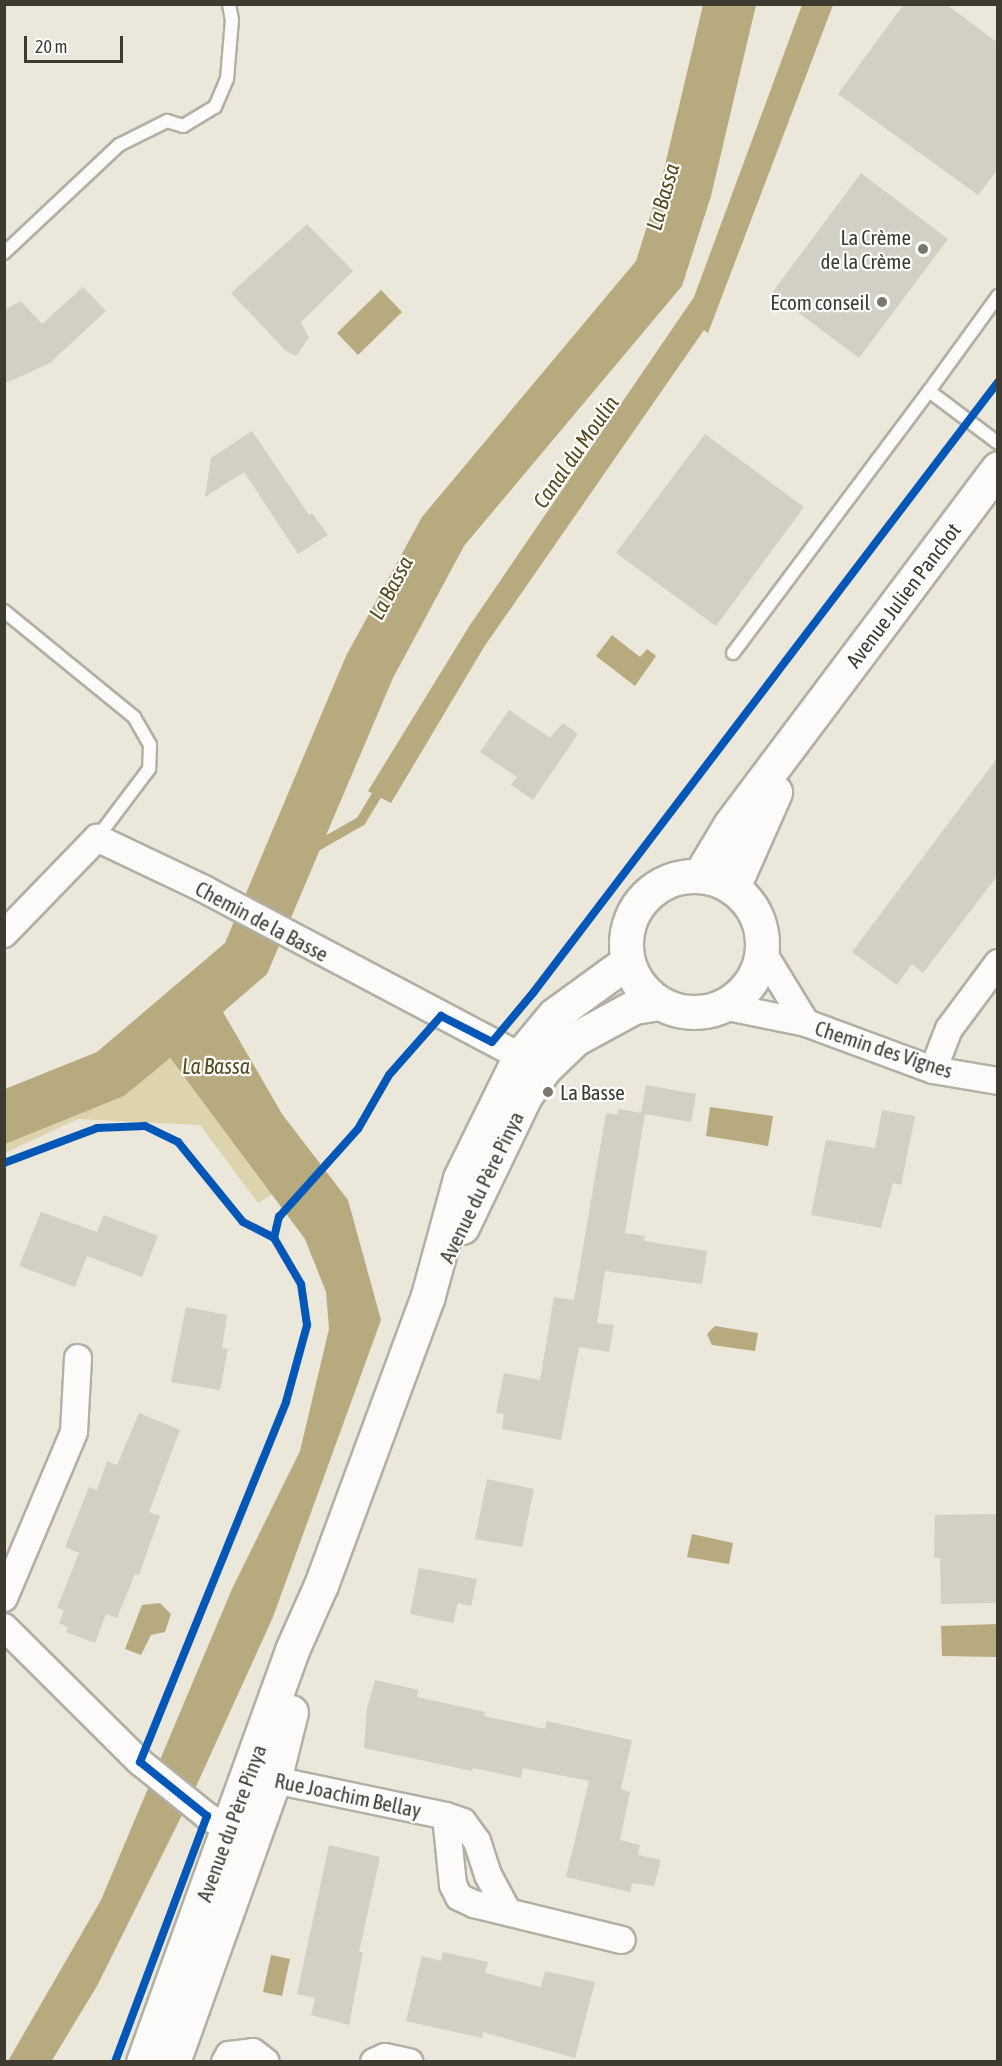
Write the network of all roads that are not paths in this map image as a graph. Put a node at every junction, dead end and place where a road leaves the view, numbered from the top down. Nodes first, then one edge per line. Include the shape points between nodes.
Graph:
1 (229, 4) edge
2 (4, 252) edge
3 (998, 296) edge
4 (928, 391) junction
5 (998, 443) edge
6 (998, 468) edge
7 (4, 611) edge
8 (734, 653) dead end
9 (809, 723) junction
10 (97, 838) junction
11 (700, 875) junction
12 (733, 887) junction
13 (4, 934) edge
14 (762, 951) junction
15 (627, 962) junction
16 (998, 963) edge
17 (658, 1003) junction
18 (723, 1006) junction
19 (806, 1023) junction
20 (532, 1062) junction
21 (933, 1070) junction
22 (998, 1081) edge
23 (78, 1358) dead end
24 (4, 1598) edge
25 (4, 1627) edge
26 (262, 1777) junction
27 (446, 1816) junction
28 (229, 1830) junction
29 (508, 1912) junction
30 (622, 1940) dead end
31 (158, 2060) edge
32 (225, 2061) edge
33 (266, 2061) edge
34 (374, 2061) edge
35 (409, 2061) edge

1 - 2 lane via 232,20 227,79 215,107 183,126 167,121 119,145
3 - 4 lane
4 - 5 lane
4 - 8 lane
6 - 9 main road, Avenue Julien Panchot
7 - 10 lane via 134,717 150,745 149,769
9 - 11 main road, Avenue Julien Panchot via 730,825
9 - 12 main road, Avenue Julien Panchot via 753,834
10 - 13 street
10 - 20 street, Chemin de la Basse via 204,889
11 - 12 main road
11 - 15 main road via 678,877 657,885 641,900 630,919 625,940
12 - 14 main road via 756,915
14 - 18 main road via 756,974 742,993
14 - 19 street, Chemin des Vignes
15 - 17 main road via 644,992
15 - 20 main road, Avenue du Père Pinya via 554,1015
16 - 21 street via 949,1029
17 - 18 main road via 690,1012
17 - 20 main road, Avenue du Père Pinya via 634,1007
18 - 19 street, Chemin des Vignes
19 - 21 street, Chemin des Vignes
20 - 26 main road, Avenue du Père Pinya via 525,1096 427,1299 321,1585 292,1650
21 - 22 street, Chemin des Vignes
23 - 24 street via 74,1432
25 - 28 street via 140,1762
26 - 27 street, Rue Joachim Bellay
26 - 28 main road, Avenue du Père Pinya
27 - 29 street, Rue Joachim Bellay via 463,1822 477,1841 488,1875
27 - 29 street, Rue Joachim Bellay via 453,1885 459,1897
28 - 31 main road, Avenue du Père Pinya
29 - 30 street, Rue Joachim Bellay
32 - 33 street via 229,2055 253,2052
34 - 35 street via 385,2057

